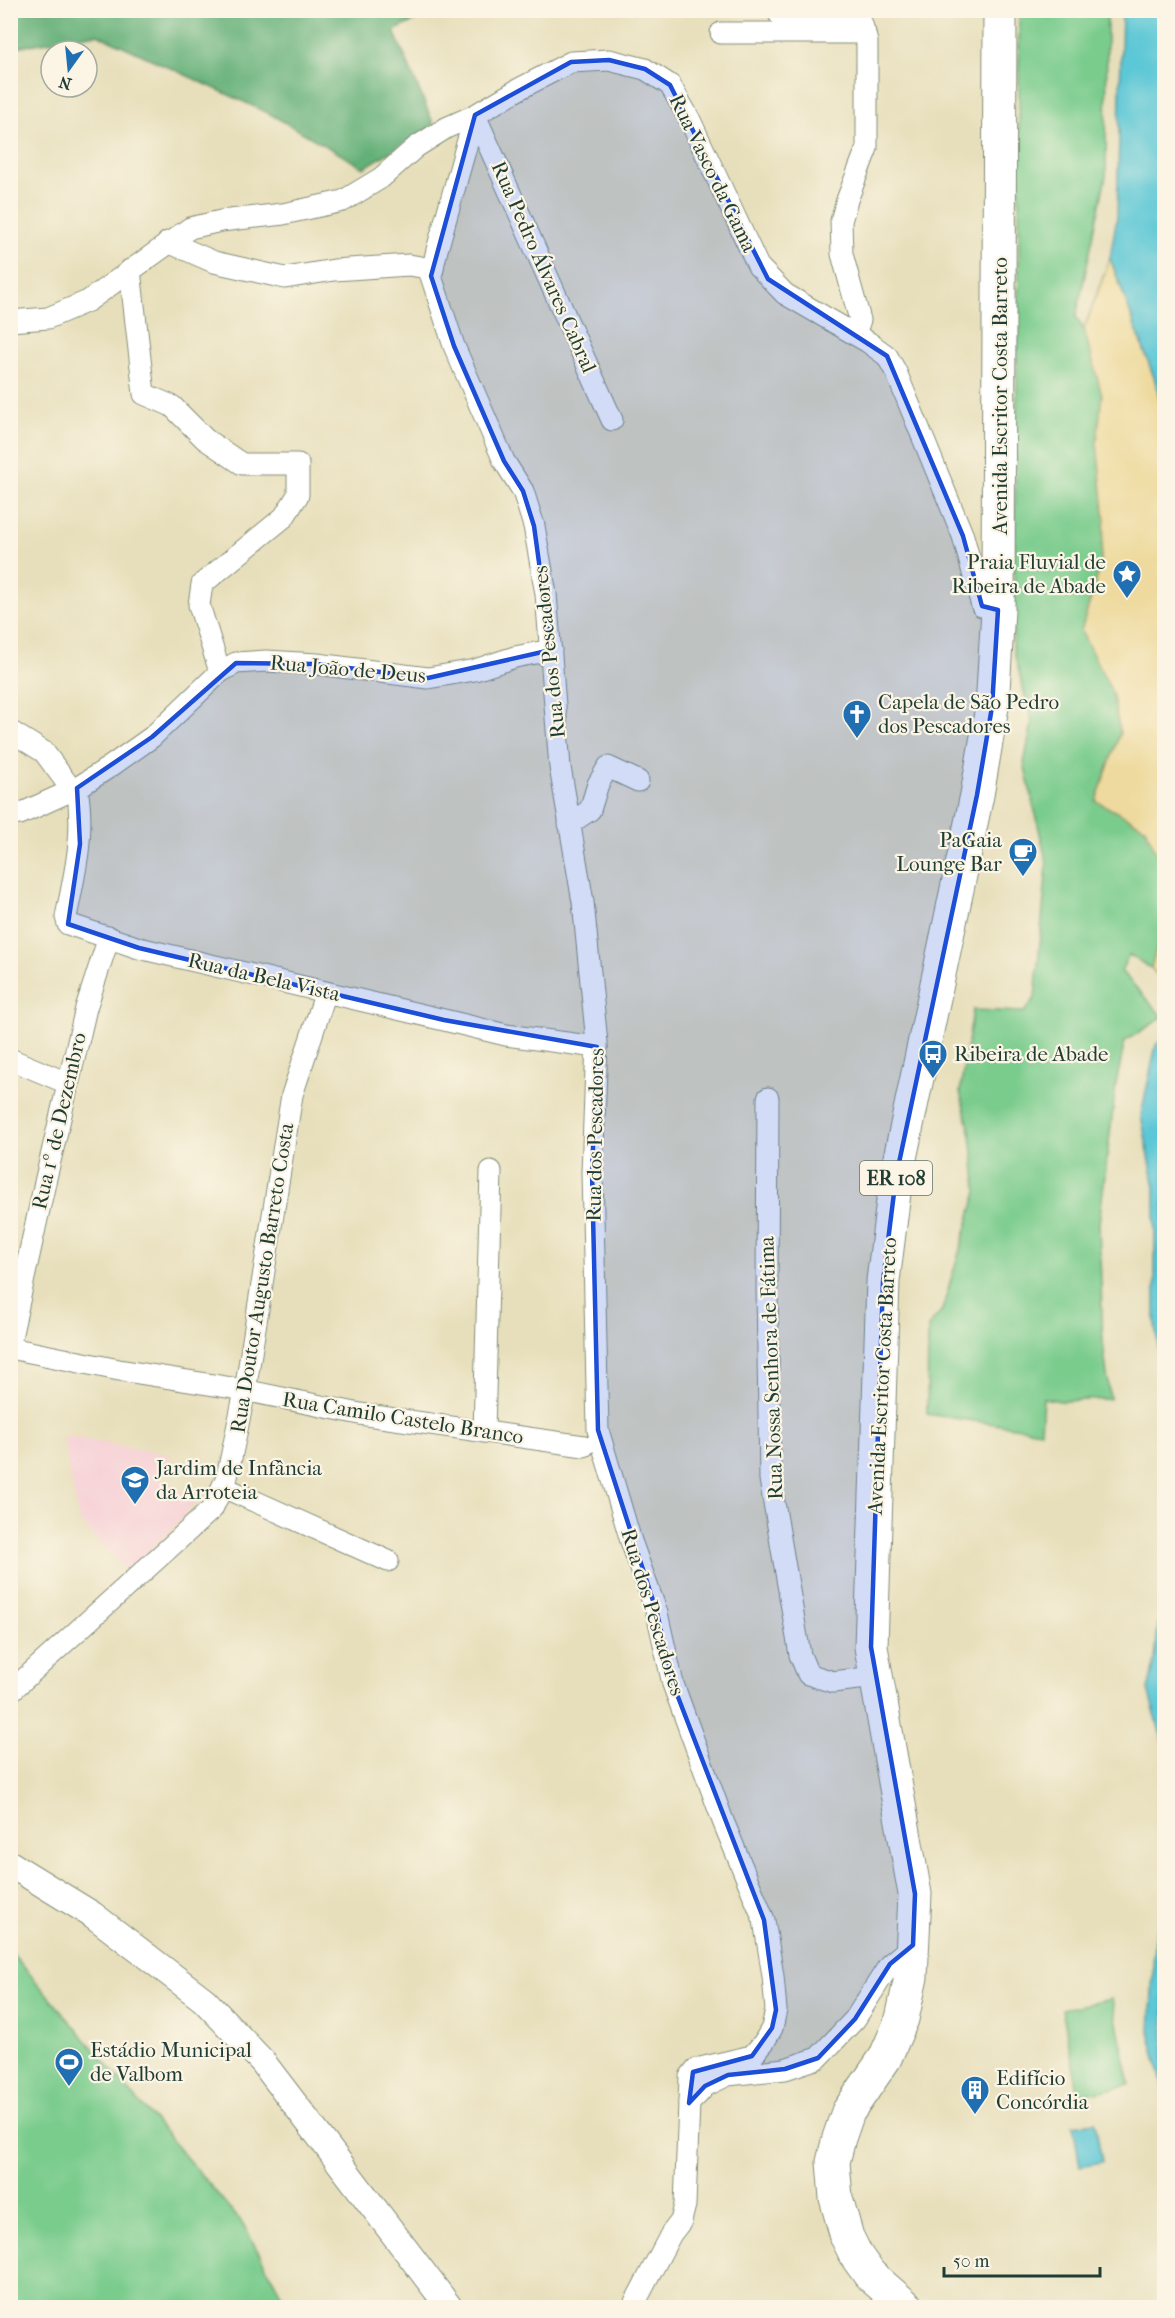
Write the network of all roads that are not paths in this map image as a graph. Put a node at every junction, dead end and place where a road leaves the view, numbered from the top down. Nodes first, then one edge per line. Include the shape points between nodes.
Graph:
1 (1000, 10) edge
2 (790, 13) edge
3 (721, 33) dead end
4 (865, 33) junction
5 (475, 115) junction
6 (168, 243) junction
7 (433, 268) junction
8 (130, 270) junction
9 (10, 321) edge
10 (855, 334) junction
11 (612, 420) dead end
12 (998, 610) junction
13 (551, 650) junction
14 (220, 672) junction
15 (10, 731) edge
16 (638, 782) dead end
17 (75, 789) junction
18 (10, 815) edge
19 (569, 824) junction
20 (110, 938) junction
21 (326, 992) junction
22 (597, 1047) junction
23 (10, 1059) edge
24 (67, 1083) junction
25 (768, 1098) dead end
26 (491, 1172) dead end
27 (10, 1342) edge
28 (10, 1348) edge
29 (245, 1391) junction
30 (484, 1432) junction
31 (584, 1446) dead end
32 (223, 1487) junction
33 (387, 1562) dead end
34 (875, 1677) junction
35 (10, 1692) edge
36 (10, 1864) edge
37 (913, 1945) junction
38 (689, 2103) junction
39 (450, 2307) edge
40 (632, 2307) edge
41 (908, 2307) edge

1 - 12 main road, Avenida Escritor Costa Barreto / ER 108
2 - 4 street via 844,15 862,24
3 - 4 street
4 - 10 street via 867,148 841,221 842,254 860,320
5 - 6 street, Rua Vasco da Gama via 416,147 381,178 343,201 190,228
5 - 7 street, Rua dos Pescadores
5 - 10 street, Rua Vasco da Gama via 571,62 609,60 645,69 670,85 689,118 758,266 785,294
5 - 11 street, Rua Pedro Álvares Cabral
6 - 7 street via 214,261 285,278 345,269 409,265
6 - 8 street, Rua Vasco da Gama
7 - 13 street, Rua dos Pescadores via 431,276 454,346 504,461 523,491 534,526
8 - 9 street, Rua Vasco da Gama via 88,301 48,318
8 - 14 street via 144,394 172,406 205,438 242,464 298,464 298,495 284,518 202,584 199,605
10 - 12 street, Rua Vasco da Gama via 887,356 896,372 963,536 982,606
12 - 34 main road, Avenida Escritor Costa Barreto / ER 108 via 992,707 979,784 896,1177 883,1281 871,1647
13 - 14 street, Rua João de Deus via 428,678 266,661 236,663
13 - 19 street, Rua dos Pescadores via 560,767
14 - 17 street, Rua João de Deus via 152,737
15 - 17 street via 44,752
16 - 19 street via 608,767 590,810
17 - 18 street, Rua João de Deus
17 - 20 street, Rua da Bela Vista via 80,803 80,844 66,917 68,924
19 - 22 street, Rua dos Pescadores via 583,902
20 - 21 street, Rua da Bela Vista
20 - 24 street, Rua 1º de Dezembro via 86,1008
21 - 22 street, Rua da Bela Vista via 506,1035
21 - 29 street, Rua Doutor Augusto Barreto Costa via 292,1095
22 - 38 street, Rua dos Pescadores via 592,1173 598,1430 657,1613 674,1684 723,1821 764,1920 776,2010 772,2028 752,2056 696,2069 690,2077
23 - 24 street
24 - 27 street, Rua 1º de Dezembro
25 - 34 street, Rua Nossa Senhora de Fátima via 770,1479 800,1655 808,1674 833,1682
26 - 30 street
28 - 29 street, Rua Camilo Castelo Branco
29 - 30 street, Rua Camilo Castelo Branco via 360,1414
29 - 32 street, Rua Doutor Augusto Barreto Costa
30 - 31 street, Rua Camilo Castelo Branco
32 - 33 street
32 - 35 street, Rua Doutor Augusto Barreto Costa via 212,1509
34 - 37 main road, Avenida Escritor Costa Barreto / ER 108 via 915,1894
36 - 39 street via 93,1915 204,2000 262,2061
37 - 38 street via 890,1964 855,2019 818,2058 785,2069 728,2075 705,2086
37 - 41 main road, Avenida Escritor Costa Barreto / ER 108 via 902,2019 885,2058 848,2112 833,2162 836,2198 846,2237 856,2257 870,2276
38 - 40 street via 681,2221

